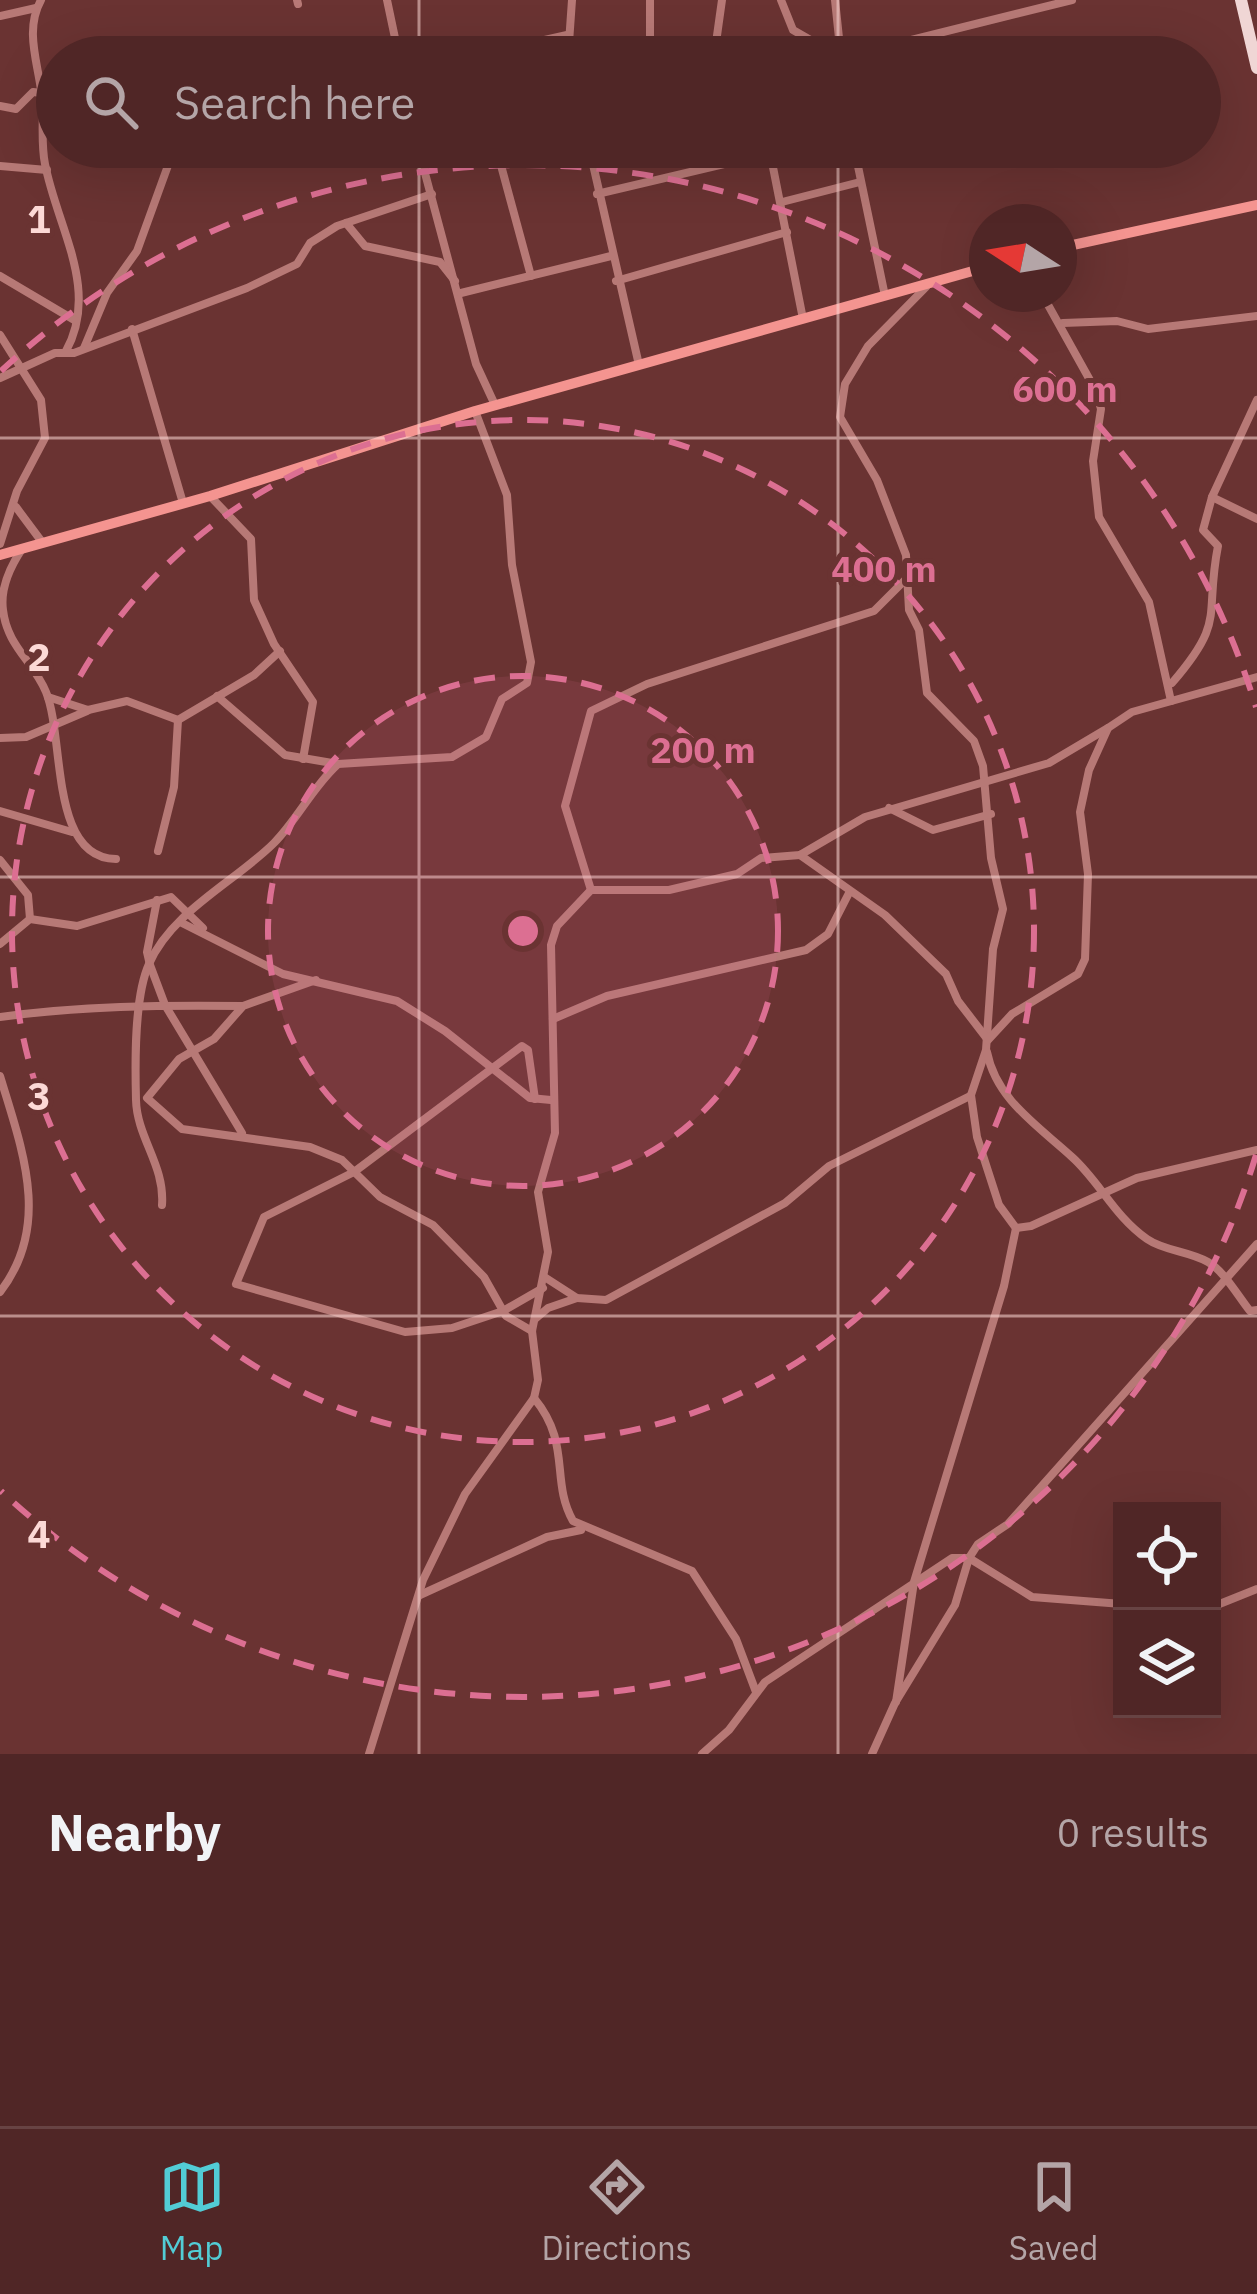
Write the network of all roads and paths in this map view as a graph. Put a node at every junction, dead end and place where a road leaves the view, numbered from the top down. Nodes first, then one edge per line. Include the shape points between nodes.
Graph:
1 (387, 0) edge
2 (572, 0) edge
3 (650, 0) edge
4 (722, 0) edge
5 (781, 0) edge
6 (835, 0) edge
7 (1072, 0) edge
8 (1241, 0) edge
9 (1044, 3) edge
10 (39, 4) edge
11 (0, 16) edge
12 (567, 35) joint
13 (395, 36) edge
14 (563, 36) edge
15 (650, 36) edge
16 (717, 36) edge
17 (804, 36) edge
18 (839, 36) edge
19 (920, 36) edge
20 (36, 63) edge
21 (1257, 68) edge
22 (36, 92) edge
23 (0, 106) edge
24 (0, 166) edge
25 (167, 168) edge
26 (424, 168) edge
27 (502, 168) edge
28 (593, 168) edge
29 (699, 168) edge
30 (774, 168) edge
31 (858, 168) edge
32 (47, 170) joint
33 (860, 182) junction
34 (432, 194) junction
35 (597, 194) junction
36 (782, 202) junction
37 (1257, 205) edge
38 (346, 223) junction
39 (787, 232) junction
40 (1077, 244) edge
41 (611, 256) junction
42 (969, 272) edge
43 (0, 276) edge
44 (531, 276) junction
45 (616, 281) junction
46 (928, 284) junction
47 (460, 290) junction
48 (885, 296) junction
49 (1055, 312) edge
50 (1257, 316) edge
51 (802, 319) junction
52 (77, 321) junction
53 (1063, 323) junction
54 (132, 328) junction
55 (0, 335) edge
56 (84, 349) junction
57 (66, 351) junction
58 (640, 366) junction
59 (24, 371) junction
60 (0, 379) edge
61 (1257, 400) edge
62 (495, 405) junction
63 (475, 411) junction
64 (1254, 412) edge
65 (210, 496) junction
66 (1212, 497) junction
67 (183, 503) junction
68 (16, 507) junction
69 (1257, 519) edge
70 (42, 542) junction
71 (0, 544) edge
72 (22, 548) junction
73 (0, 555) edge
74 (907, 579) junction
75 (2, 596) edge
76 (280, 651) junction
77 (1257, 677) edge
78 (1171, 684) junction
79 (217, 696) junction
80 (48, 697) junction
81 (1171, 700) junction
82 (88, 710) junction
83 (178, 720) junction
84 (56, 726) junction
85 (1108, 728) junction
86 (0, 738) edge
87 (303, 758) junction
88 (338, 764) junction
89 (985, 780) junction
90 (889, 808) junction
91 (0, 811) edge
92 (991, 814) junction
93 (74, 832) junction
94 (158, 851) dead end
95 (800, 855) junction
96 (116, 859) dead end
97 (0, 860) edge
98 (591, 890) junction
99 (849, 893) junction
100 (157, 900) junction
101 (193, 913) junction
102 (30, 919) junction
103 (182, 923) junction
104 (205, 931) junction
105 (0, 940) edge
106 (149, 962) junction
107 (316, 980) junction
108 (243, 1006) junction
109 (167, 1009) junction
110 (139, 1010) junction
111 (0, 1017) edge
112 (553, 1019) junction
113 (987, 1045) junction
114 (196, 1050) junction
115 (490, 1068) junction
116 (0, 1076) edge
117 (971, 1095) junction
118 (147, 1098) junction
119 (535, 1099) junction
120 (551, 1100) junction
121 (137, 1110) junction
122 (242, 1134) junction
123 (1257, 1150) edge
124 (354, 1172) junction
125 (1097, 1192) junction
126 (162, 1205) dead end
127 (1016, 1228) junction
128 (1257, 1244) edge
129 (1225, 1280) junction
130 (544, 1283) junction
131 (0, 1292) edge
132 (578, 1298) junction
133 (1257, 1310) edge
134 (502, 1311) junction
135 (533, 1326) junction
136 (534, 1398) junction
137 (583, 1529) junction
138 (969, 1558) junction
139 (914, 1582) junction
140 (1257, 1589) edge
141 (419, 1595) junction
142 (1113, 1603) edge
143 (1221, 1603) edge
144 (756, 1691) junction
145 (895, 1703) junction
146 (369, 1754) edge
147 (702, 1754) edge
148 (872, 1754) edge

1 - 13 street
2 - 12 street
3 - 15 street
4 - 16 street
5 - 17 street
6 - 18 street
7 - 9 street
8 - 21 highway
9 - 19 street
10 - 11 street
10 - 20 street
12 - 14 street
22 - 23 street via 16,109
24 - 32 street
25 - 56 street via 136,251
26 - 34 street
27 - 44 street
28 - 35 street
29 - 35 street
30 - 36 street
31 - 33 street
32 - 52 street via 78,262
33 - 36 street
33 - 48 street
34 - 38 street
34 - 47 street
35 - 41 street
36 - 39 street
37 - 40 main road
38 - 47 street via 364,245 440,262
38 - 54 street via 281,272
39 - 45 street
39 - 51 street
41 - 44 street
41 - 45 street
42 - 46 main road
43 - 52 street
44 - 47 street
45 - 58 street
46 - 48 main road
46 - 74 street via 868,346 845,384 840,417 891,510
47 - 62 street via 476,364
48 - 51 main road
49 - 53 street
50 - 53 street via 1148,329
51 - 58 main road
52 - 57 street
53 - 78 street via 1101,409 1093,460 1099,517 1149,602
54 - 56 street
54 - 67 street
55 - 59 street
56 - 57 street
57 - 59 street
58 - 62 main road
59 - 60 street
59 - 68 street via 41,400 45,439 16,491
61 - 64 street
62 - 63 main road
63 - 65 main road
63 - 88 street via 507,495 532,674 502,699 474,748 452,757
64 - 66 street
65 - 67 main road
65 - 76 street via 251,539 254,600
66 - 69 street
66 - 78 street via 1203,530 1218,546 1215,605 1206,644
67 - 70 main road
68 - 70 street
68 - 71 street
70 - 72 main road
72 - 73 main road
72 - 75 street
74 - 89 street via 927,693 974,742
74 - 98 street via 874,611 601,701 591,711 566,806
75 - 80 street via 19,656
76 - 79 street
76 - 87 street via 313,702
77 - 81 street
78 - 81 street
79 - 83 street
79 - 87 street via 285,755
80 - 82 street
80 - 84 street
81 - 85 street
82 - 83 street via 127,701
82 - 84 street
83 - 94 street via 174,787
84 - 86 street
84 - 93 street via 65,817
85 - 89 street via 1049,763
85 - 113 street via 1079,812 1088,874 1085,959 1078,974 1012,1014
87 - 88 street
88 - 101 street via 277,841
89 - 90 street
89 - 92 street
90 - 92 street via 933,830
90 - 95 street
91 - 93 street
92 - 113 street via 1003,909
93 - 96 street via 93,852
95 - 98 street via 761,858 737,874 669,890
95 - 99 street
97 - 102 street via 28,895
98 - 112 street via 557,926 551,945
99 - 112 street via 828,934 806,950 608,996
99 - 113 street via 885,915 946,974
100 - 101 street via 171,897
100 - 102 street via 77,926
100 - 106 street
101 - 103 street
101 - 104 street
102 - 105 street
103 - 104 street
103 - 106 street
104 - 107 street via 283,974
106 - 109 street
106 - 110 street
107 - 108 street
107 - 115 street via 397,1000
108 - 109 street
108 - 114 street
109 - 110 street
109 - 114 street
110 - 111 street via 78,1005
110 - 121 street
112 - 120 street
113 - 117 street
113 - 125 street via 995,1082 1032,1128 1075,1159
114 - 118 street
114 - 122 street
115 - 119 street
115 - 119 street via 527,1047
115 - 124 street
116 - 131 street via 23,1152 29,1227 25,1253
117 - 127 street via 999,1205
117 - 132 street via 829,1166 784,1203 622,1293
118 - 121 street
118 - 122 street via 182,1129
119 - 120 street
120 - 130 street via 555,1133 538,1192 547,1236
121 - 126 street via 164,1184
122 - 124 street via 326,1152
123 - 125 street
124 - 134 street via 380,1197 433,1225 484,1277
124 - 134 street via 264,1217 236,1284 405,1332 452,1328
125 - 127 street
125 - 129 street via 1149,1241 1211,1263
127 - 139 street
128 - 129 street
129 - 133 street
129 - 138 street
130 - 132 street
130 - 134 street
130 - 135 street
132 - 135 street via 548,1308
134 - 135 street
135 - 136 street
136 - 137 street via 558,1441 566,1509
136 - 141 street via 465,1494
137 - 141 street
137 - 144 street via 692,1571 736,1639
138 - 139 street via 952,1558
138 - 142 street via 1031,1597
138 - 145 street via 955,1605
139 - 144 street
139 - 145 street
140 - 143 street
141 - 146 street
144 - 147 street
145 - 148 street

